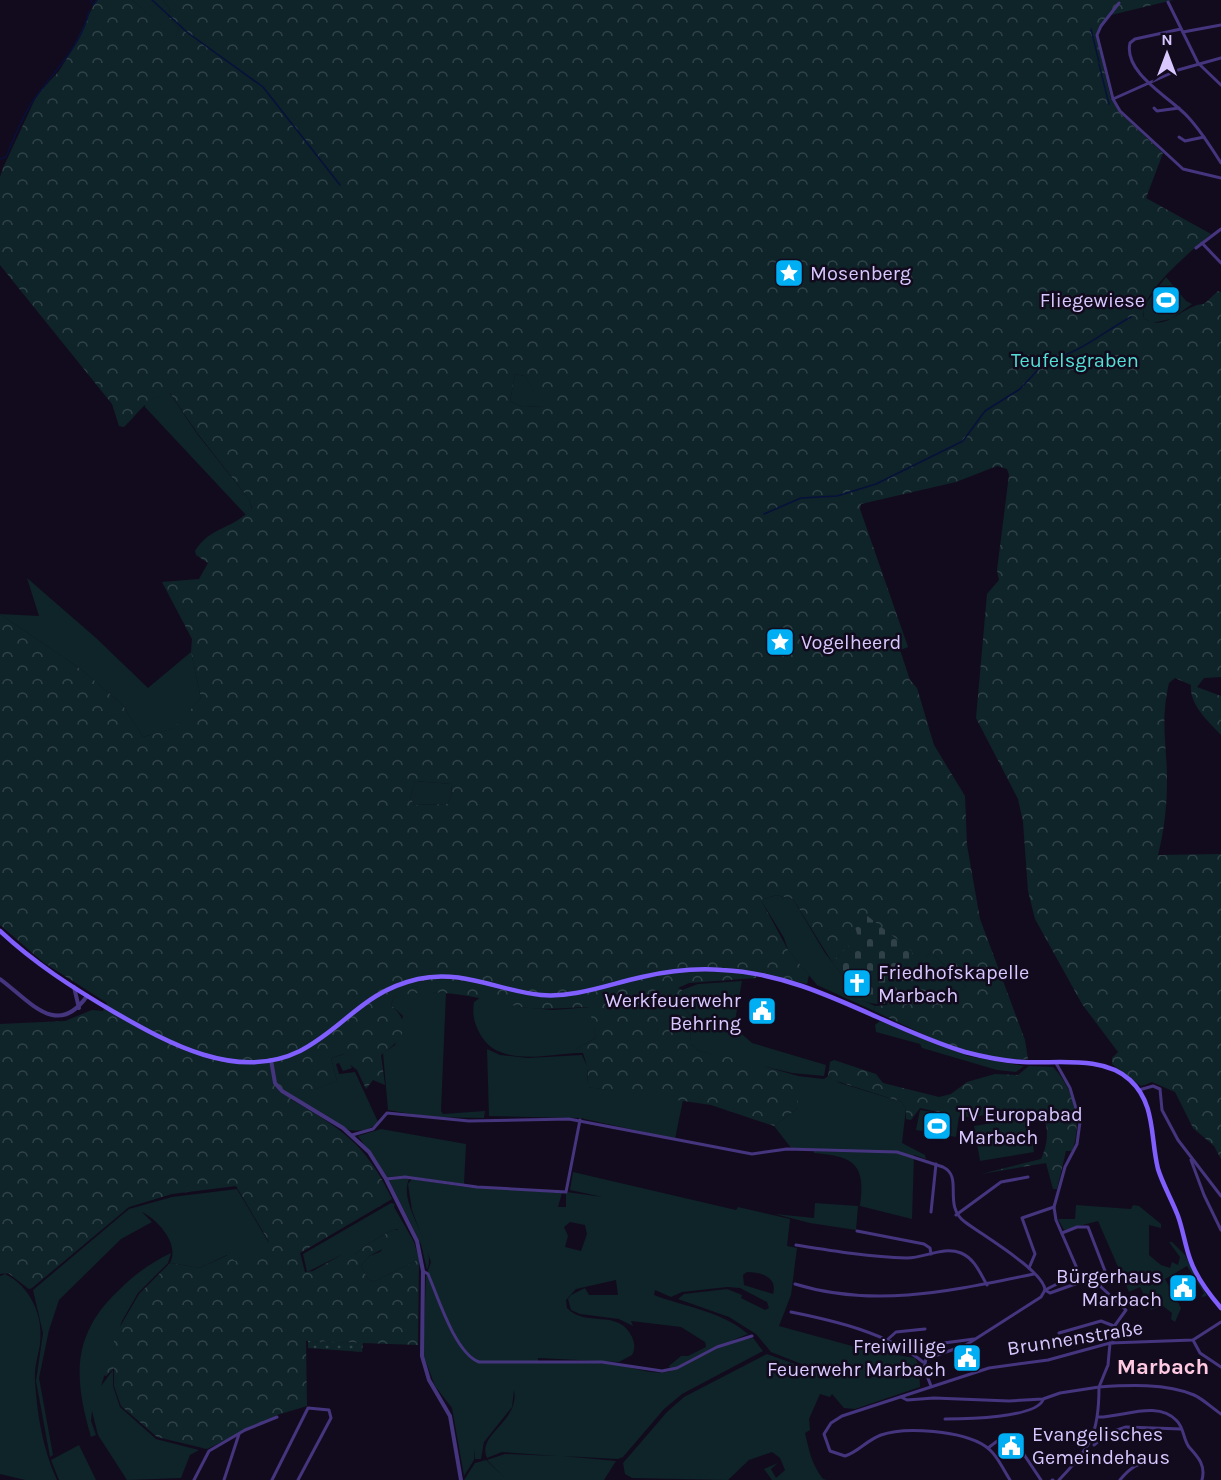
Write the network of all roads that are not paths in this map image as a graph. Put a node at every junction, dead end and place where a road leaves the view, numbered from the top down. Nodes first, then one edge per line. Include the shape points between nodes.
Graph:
1 (1168, 2) dead end
2 (1119, 3) dead end
3 (1221, 25) edge
4 (1182, 31) junction
5 (1221, 58) edge
6 (1198, 63) junction
7 (1150, 84) junction
8 (1221, 85) edge
9 (1113, 99) junction
10 (1154, 108) dead end
11 (1179, 108) junction
12 (1179, 137) dead end
13 (1204, 137) junction
14 (1221, 163) edge
15 (1221, 178) edge
16 (1221, 229) edge
17 (1202, 243) junction
18 (1196, 248) dead end
19 (1221, 263) edge
20 (0, 931) edge
21 (0, 979) edge
22 (74, 987) junction
23 (87, 996) junction
24 (78, 1009) junction
25 (271, 1060) junction
26 (1056, 1063) junction
27 (1139, 1090) junction
28 (580, 1120) junction
29 (352, 1135) junction
30 (1191, 1160) junction
31 (936, 1164) junction
32 (1028, 1177) dead end
33 (386, 1179) junction
34 (1221, 1196) edge
35 (1054, 1207) junction
36 (931, 1212) dead end
37 (956, 1215) junction
38 (1221, 1230) edge
39 (857, 1231) dead end
40 (1062, 1233) junction
41 (796, 1245) dead end
42 (931, 1254) junction
43 (1029, 1268) junction
44 (423, 1271) junction
45 (1034, 1274) junction
46 (795, 1284) dead end
47 (987, 1285) junction
48 (1100, 1286) junction
49 (1045, 1290) junction
50 (1221, 1308) edge
51 (790, 1312) dead end
52 (1221, 1322) edge
53 (1114, 1326) junction
54 (925, 1329) dead end
55 (1059, 1333) dead end
56 (752, 1336) dead end
57 (974, 1339) junction
58 (887, 1340) junction
59 (1193, 1340) junction
60 (1111, 1343) junction
61 (929, 1345) dead end
62 (923, 1362) junction
63 (1221, 1367) edge
64 (931, 1386) junction
65 (1099, 1388) junction
66 (901, 1396) junction
67 (1043, 1399) junction
68 (1221, 1414) edge
69 (277, 1417) dead end
70 (1099, 1417) junction
71 (945, 1419) dead end
72 (1181, 1429) junction
73 (239, 1433) junction
74 (1094, 1445) dead end
75 (988, 1448) junction
76 (1159, 1462) dead end
77 (194, 1480) edge
78 (224, 1480) edge
79 (272, 1480) edge
80 (298, 1480) edge
81 (461, 1480) edge
82 (1010, 1480) edge
83 (1041, 1480) edge
84 (1059, 1480) edge
85 (1120, 1480) edge
86 (1202, 1480) edge

1 - 4 street
2 - 9 street via 1097,35
3 - 4 street
4 - 6 street
4 - 7 street via 1135,39 1129,45 1138,70
5 - 6 street
6 - 7 street
6 - 8 street
7 - 9 street
7 - 11 street
9 - 15 street via 1120,111 1183,170
10 - 11 street
11 - 13 street
12 - 13 street via 1185,141
13 - 14 street
16 - 17 street
17 - 18 street
17 - 19 street
20 - 22 main road via 42,967
21 - 24 street via 51,1015 64,1017
22 - 23 main road
22 - 24 street
23 - 24 street
23 - 25 main road via 152,1034 205,1056 239,1062
25 - 26 main road via 321,1039 377,994 406,982 465,977 517,991 555,995 679,971 742,971 793,981 967,1052 1017,1062
25 - 29 street via 275,1082 282,1091
26 - 27 main road via 1103,1066 1126,1076
26 - 35 street via 1070,1088 1080,1122 1077,1144 1064,1170
27 - 30 street via 1153,1086 1160,1089 1162,1110
27 - 50 main road via 1149,1109 1159,1172 1179,1219 1191,1262
28 - 29 street via 459,1120 387,1113 374,1130
28 - 31 street via 752,1154 787,1149 897,1152
28 - 33 street via 566,1192 477,1187 405,1177
29 - 33 street via 369,1152
30 - 34 street
30 - 38 street
31 - 36 street
31 - 37 street via 950,1170 953,1176
32 - 37 street via 1001,1182
33 - 44 street via 417,1241
35 - 40 street
35 - 43 street via 1022,1218 1035,1254
37 - 43 street
39 - 42 street via 924,1244
40 - 48 street via 1088,1227 1105,1271
40 - 49 street via 1079,1275
41 - 42 street via 874,1256
42 - 47 street via 952,1251 967,1256
43 - 45 street
44 - 56 street via 428,1274 460,1345 470,1358 479,1362 602,1362 662,1371
44 - 81 street via 422,1356 429,1380 450,1416
45 - 47 street
45 - 49 street via 1042,1280
46 - 47 street via 898,1296
48 - 49 street via 1085,1283 1050,1293
48 - 53 street via 1126,1310
49 - 57 street via 1041,1297
51 - 58 street
52 - 59 street
53 - 55 street via 1101,1321
53 - 60 street
54 - 58 street via 897,1332
57 - 61 street
57 - 62 street
58 - 62 street
59 - 60 street, Brunnenstraße
59 - 63 street via 1200,1353
60 - 64 street, Brunnenstraße via 1048,1360 989,1368
60 - 65 street
62 - 64 street
64 - 66 street, Brunnenstraße
65 - 67 street
65 - 68 street via 1117,1385 1182,1391 1195,1395
65 - 70 street
66 - 67 street via 907,1400
66 - 75 street, Brunnenstraße via 834,1420 824,1434 828,1448 837,1455 848,1455 879,1436 904,1430 952,1435
67 - 71 street via 1038,1406 997,1418
69 - 73 street
70 - 72 street via 1156,1411 1172,1416
70 - 84 street via 1096,1433
72 - 74 street via 1126,1427 1108,1433
72 - 86 street via 1203,1467
73 - 77 street via 209,1451
73 - 78 street
75 - 82 street
75 - 83 street via 1000,1439 1015,1441
76 - 85 street via 1137,1464
79 - 80 street via 308,1408 326,1409 332,1415

